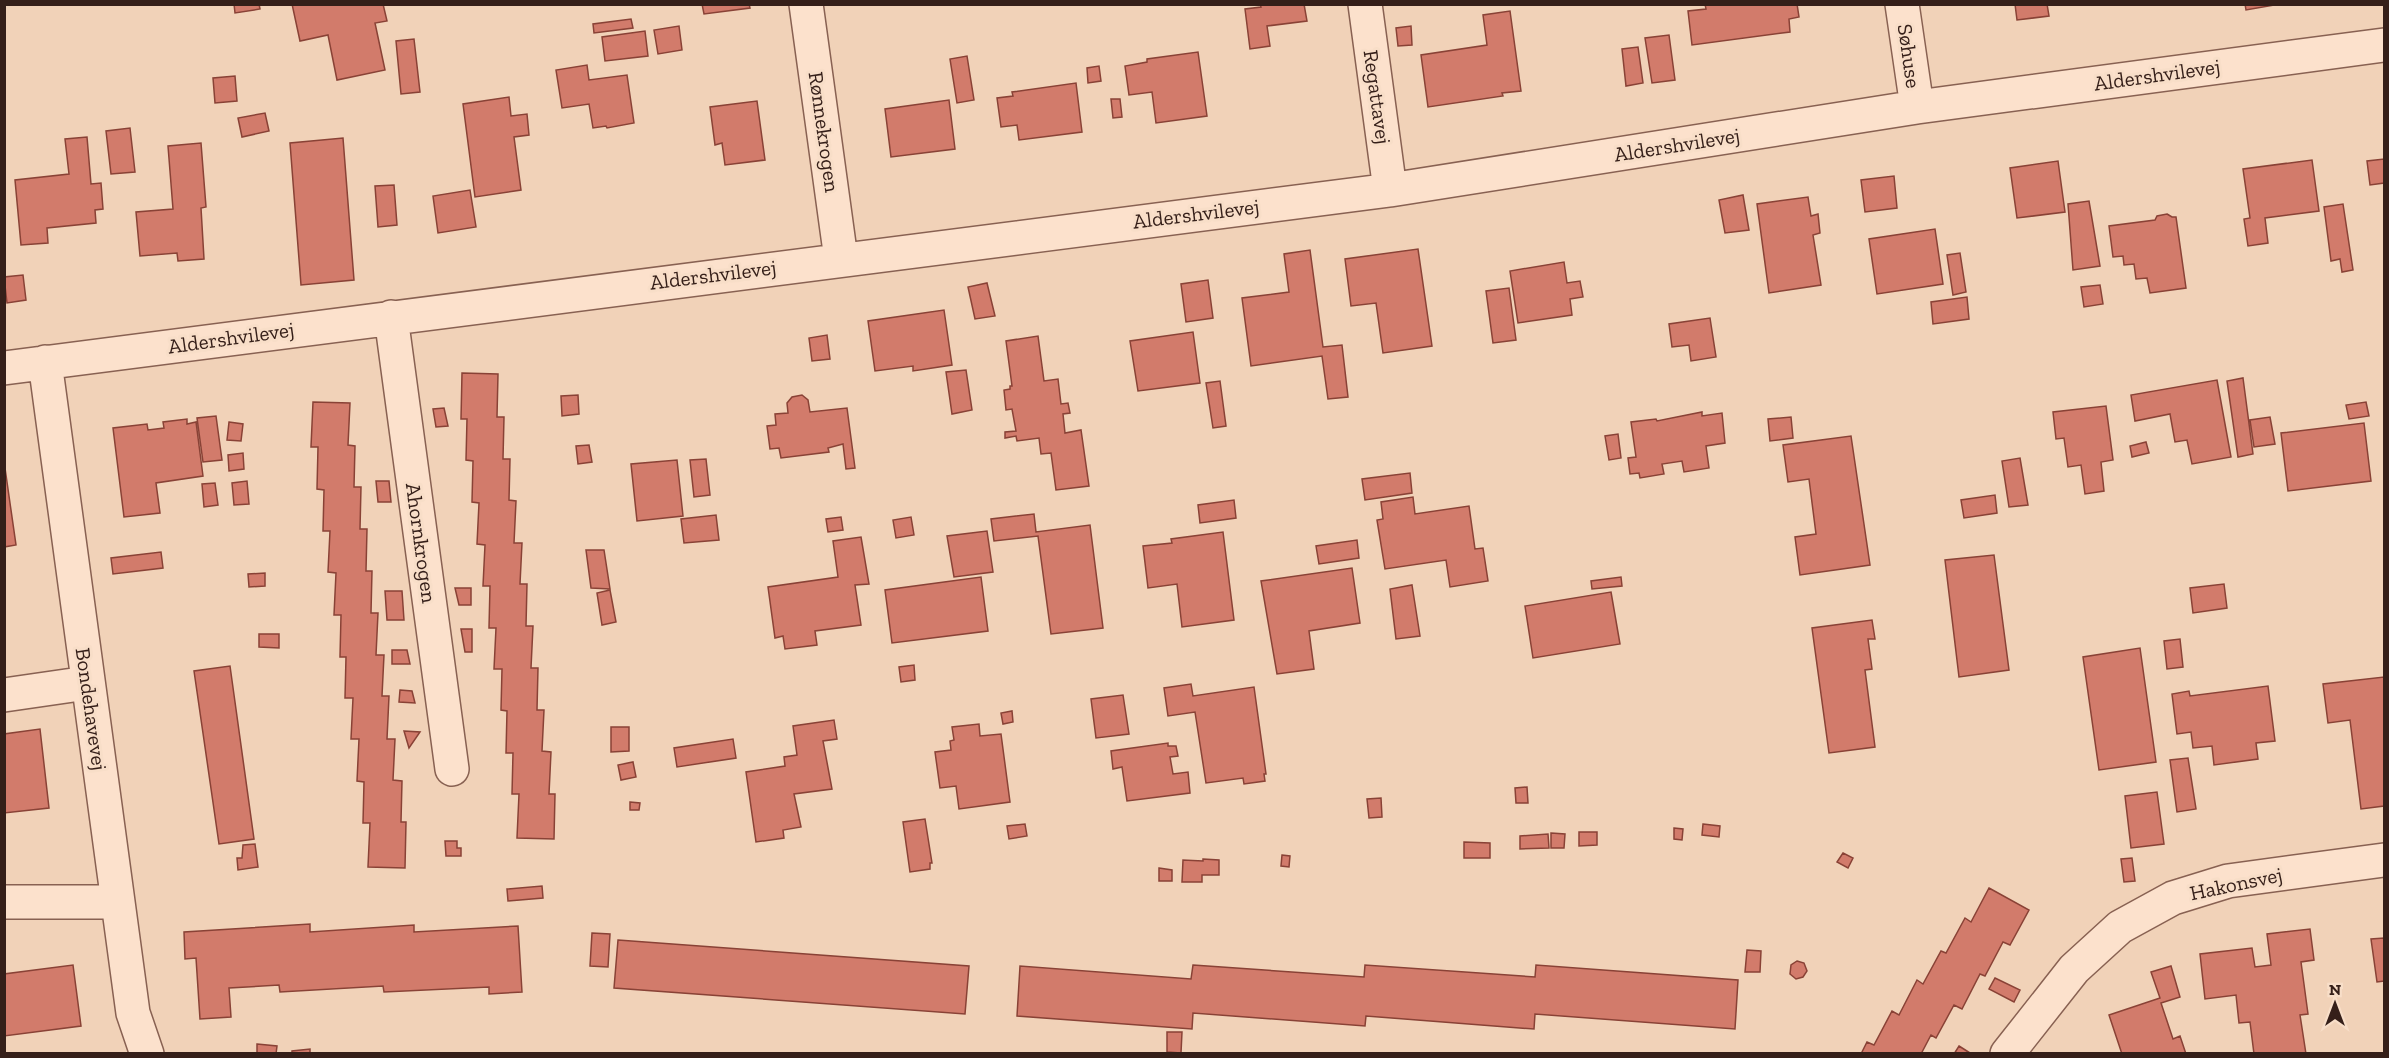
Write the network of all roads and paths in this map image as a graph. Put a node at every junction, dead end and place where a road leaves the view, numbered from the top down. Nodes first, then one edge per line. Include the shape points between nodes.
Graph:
1 (806, 4) edge
2 (1365, 4) edge
3 (1902, 4) edge
4 (2385, 45) edge
5 (1917, 107) junction
6 (1390, 190) junction
7 (841, 259) junction
8 (391, 317) junction
9 (45, 362) junction
10 (4, 368) edge
11 (87, 683) junction
12 (4, 695) edge
13 (452, 769) dead end
14 (2385, 860) edge
15 (4, 902) edge
16 (118, 902) junction
17 (147, 1053) edge
18 (2007, 1053) edge

1 - 7 street, Rønnekrogen
2 - 6 street, Regattavej
3 - 5 street, Søhuse
4 - 5 street, Aldershvilevej
5 - 6 street, Aldershvilevej
6 - 7 street, Aldershvilevej
7 - 8 street, Aldershvilevej
8 - 9 street, Aldershvilevej
8 - 13 street, Ahornkrogen
9 - 10 street, Aldershvilevej
9 - 11 street, Bondehavevej
11 - 12 street
11 - 16 street, Bondehavevej
14 - 18 street, Hakonsvej via 2228,881 2173,898 2120,927 2074,969
15 - 16 street
16 - 17 street, Bondehavevej via 134,1013

